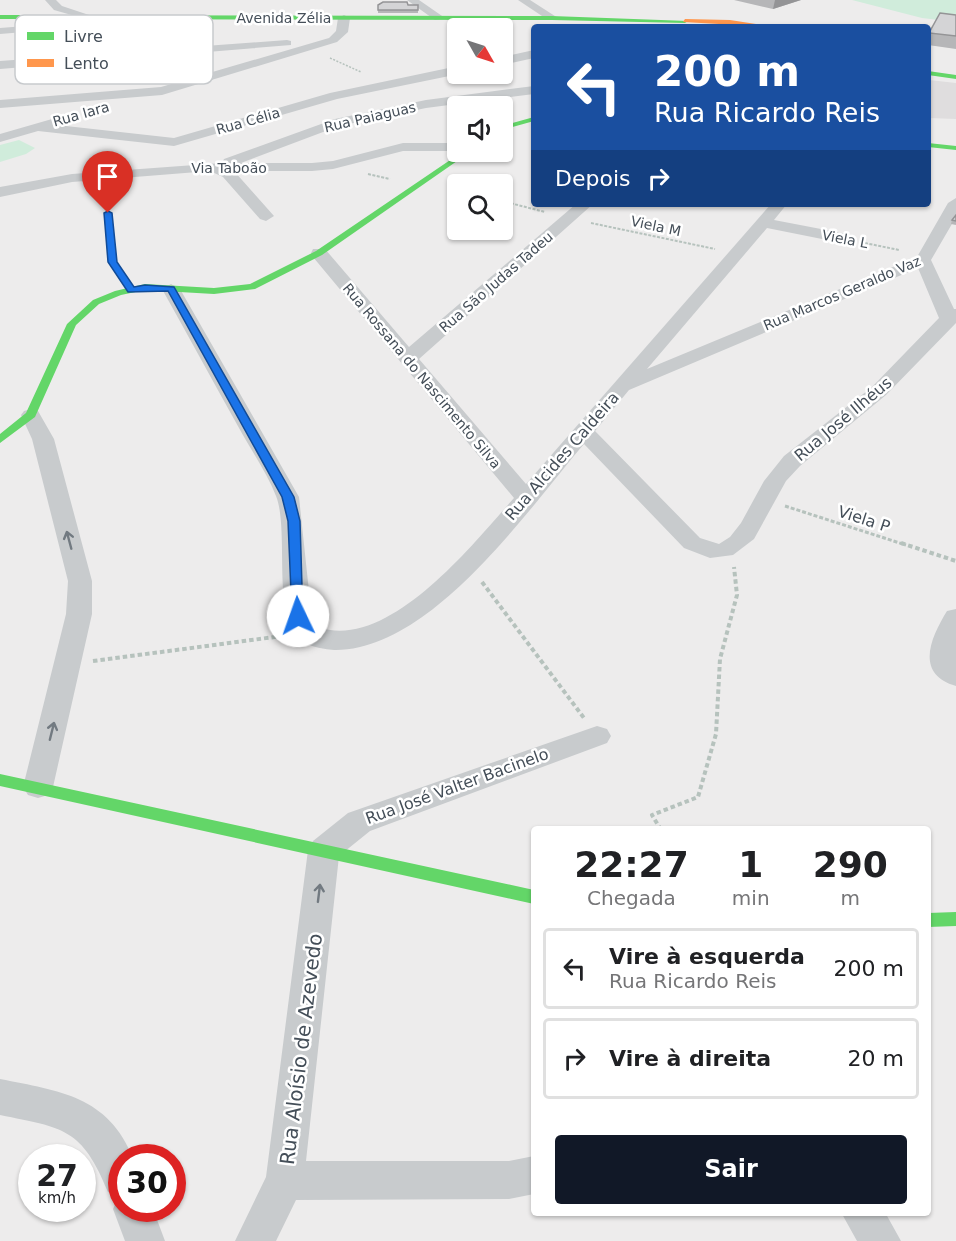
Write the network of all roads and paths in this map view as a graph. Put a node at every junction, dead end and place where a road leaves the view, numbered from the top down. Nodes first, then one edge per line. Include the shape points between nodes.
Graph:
1 (50, 0) edge
2 (412, 0) edge
3 (523, 0) edge
4 (689, 6) dead end
5 (662, 7) dead end
6 (82, 15) edge
7 (344, 18) junction
8 (439, 18) junction
9 (552, 18) junction
10 (568, 18) junction
11 (213, 19) edge
12 (623, 21) junction
13 (688, 22) junction
14 (583, 24) edge
15 (612, 24) edge
16 (721, 24) edge
17 (760, 24) edge
18 (15, 30) edge
19 (0, 31) edge
20 (333, 40) junction
21 (213, 49) edge
22 (308, 49) junction
23 (531, 55) edge
24 (513, 59) edge
25 (931, 60) edge
26 (15, 64) edge
27 (956, 64) edge
28 (0, 65) edge
29 (447, 72) edge
30 (931, 73) edge
31 (213, 76) edge
32 (956, 77) edge
33 (186, 84) edge
34 (386, 84) junction
35 (531, 90) edge
36 (162, 91) junction
37 (0, 104) edge
38 (94, 111) dead end
39 (71, 117) dead end
40 (531, 120) edge
41 (513, 124) edge
42 (37, 127) junction
43 (0, 138) edge
44 (174, 142) junction
45 (931, 145) edge
46 (447, 147) edge
47 (956, 148) edge
48 (451, 162) edge
49 (211, 167) junction
50 (0, 192) edge
51 (956, 203) edge
52 (513, 204) edge
53 (581, 207) edge
54 (776, 207) edge
55 (108, 213) dead end
56 (266, 216) dead end
57 (568, 218) junction
58 (763, 222) junction
59 (847, 239) joint
60 (319, 253) junction
61 (736, 254) junction
62 (925, 258) junction
63 (171, 289) junction
64 (131, 290) junction
65 (952, 316) edge
66 (662, 340) junction
67 (701, 354) junction
68 (407, 359) junction
69 (621, 387) junction
70 (31, 415) junction
71 (584, 431) junction
72 (0, 440) edge
73 (526, 498) junction
74 (765, 500) junction
75 (732, 547) junction
76 (956, 561) edge
77 (469, 564) junction
78 (956, 616) edge
79 (307, 633) junction
80 (69, 664) junction
81 (956, 677) edge
82 (597, 736) joint
83 (0, 780) edge
84 (38, 787) junction
85 (659, 826) edge
86 (324, 850) junction
87 (531, 896) edge
88 (956, 919) edge
89 (931, 920) edge
90 (0, 1097) edge
91 (108, 1147) edge
92 (531, 1176) edge
93 (285, 1180) junction
94 (863, 1216) edge
95 (138, 1222) edge
96 (145, 1241) edge
97 (255, 1241) edge
98 (881, 1241) edge

1 - 6 street via 58,8
2 - 8 street
3 - 9 street
4 - 17 main road
5 - 13 main road
7 - 8 main road, Avenida Zélia
7 - 11 main road, Avenida Zélia
7 - 20 street via 342,32
8 - 9 main road, Avenida Zélia
9 - 10 main road, Avenida Zélia
10 - 12 main road, Avenida Zélia
10 - 14 main road, Avenida Zélia
12 - 13 main road
12 - 15 main road
13 - 16 main road
18 - 19 street
20 - 21 street
20 - 22 street
22 - 31 street
22 - 34 path
23 - 24 street
25 - 27 main road
26 - 28 street
29 - 34 street, Rua Célia
30 - 32 main road
33 - 36 street
34 - 44 street, Rua Célia
35 - 49 street, Rua Paiaguas via 426,104 335,123
36 - 37 street
36 - 38 street, Rua Iara
39 - 42 street, Rua Iara
40 - 41 main road
42 - 43 street, Rua Iara
42 - 44 street, Rua Célia
44 - 49 street via 188,162
45 - 47 main road
46 - 49 street, Via Taboão via 403,147 312,167
48 - 60 main road
49 - 50 street, Via Taboão via 72,178
49 - 56 street via 228,174
51 - 62 street, Rua Marcos Geraldo Vaz
52 - 57 path, Viela M
53 - 57 street, Rua São Judas Tadeu
54 - 58 street, Rua Alcides Caldeira
55 - 64 lane via 112,262
57 - 61 path, Viela M
57 - 68 street, Rua São Judas Tadeu
58 - 59 street, Viela L
58 - 61 street, Rua Alcides Caldeira
59 - 62 path, Viela L
60 - 63 main road via 252,287 214,291
60 - 68 street, Rua Rossana do Nascimento Silva
61 - 66 street, Rua Alcides Caldeira
62 - 65 street
62 - 67 street, Rua Marcos Geraldo Vaz
63 - 64 main road
63 - 79 street via 288,497 294,521 298,616
64 - 70 main road via 96,302 72,324
65 - 74 street, Rua José Ilhéus via 879,392 810,444 780,474
66 - 67 street via 664,345 683,354
66 - 69 street, Rua Alcides Caldeira
67 - 69 street, Rua Marcos Geraldo Vaz
68 - 73 street, Rua Rossana do Nascimento Silva
69 - 71 street, Rua Alcides Caldeira
70 - 72 main road
80 -> 70 street via 80,614 80,581 43,439
71 - 73 street, Rua Alcides Caldeira
71 - 75 street via 692,543 718,552
73 - 77 street, Rua Alcides Caldeira
74 - 75 street, Rua José Ilhéus
74 - 76 path, Viela P
75 - 85 path via 737,595 720,659 716,734 698,797 652,815
77 - 79 street, Rua Alcides Caldeira via 423,606 394,624 356,640 333,642
77 - 82 path
78 - 81 street via 941,645 946,668
79 - 80 path
84 -> 80 street
82 - 86 street, Rua José Valter Bacinelo via 359,822
83 - 84 main road
84 - 86 main road
86 - 87 main road
93 -> 86 street, Rua Aloísio de Azevedo
88 - 89 main road
90 - 91 street via 48,1108 87,1123
92 - 93 street via 509,1180 426,1182
93 - 97 street, Rua Aloísio de Azevedo
94 - 98 street
95 - 96 street

